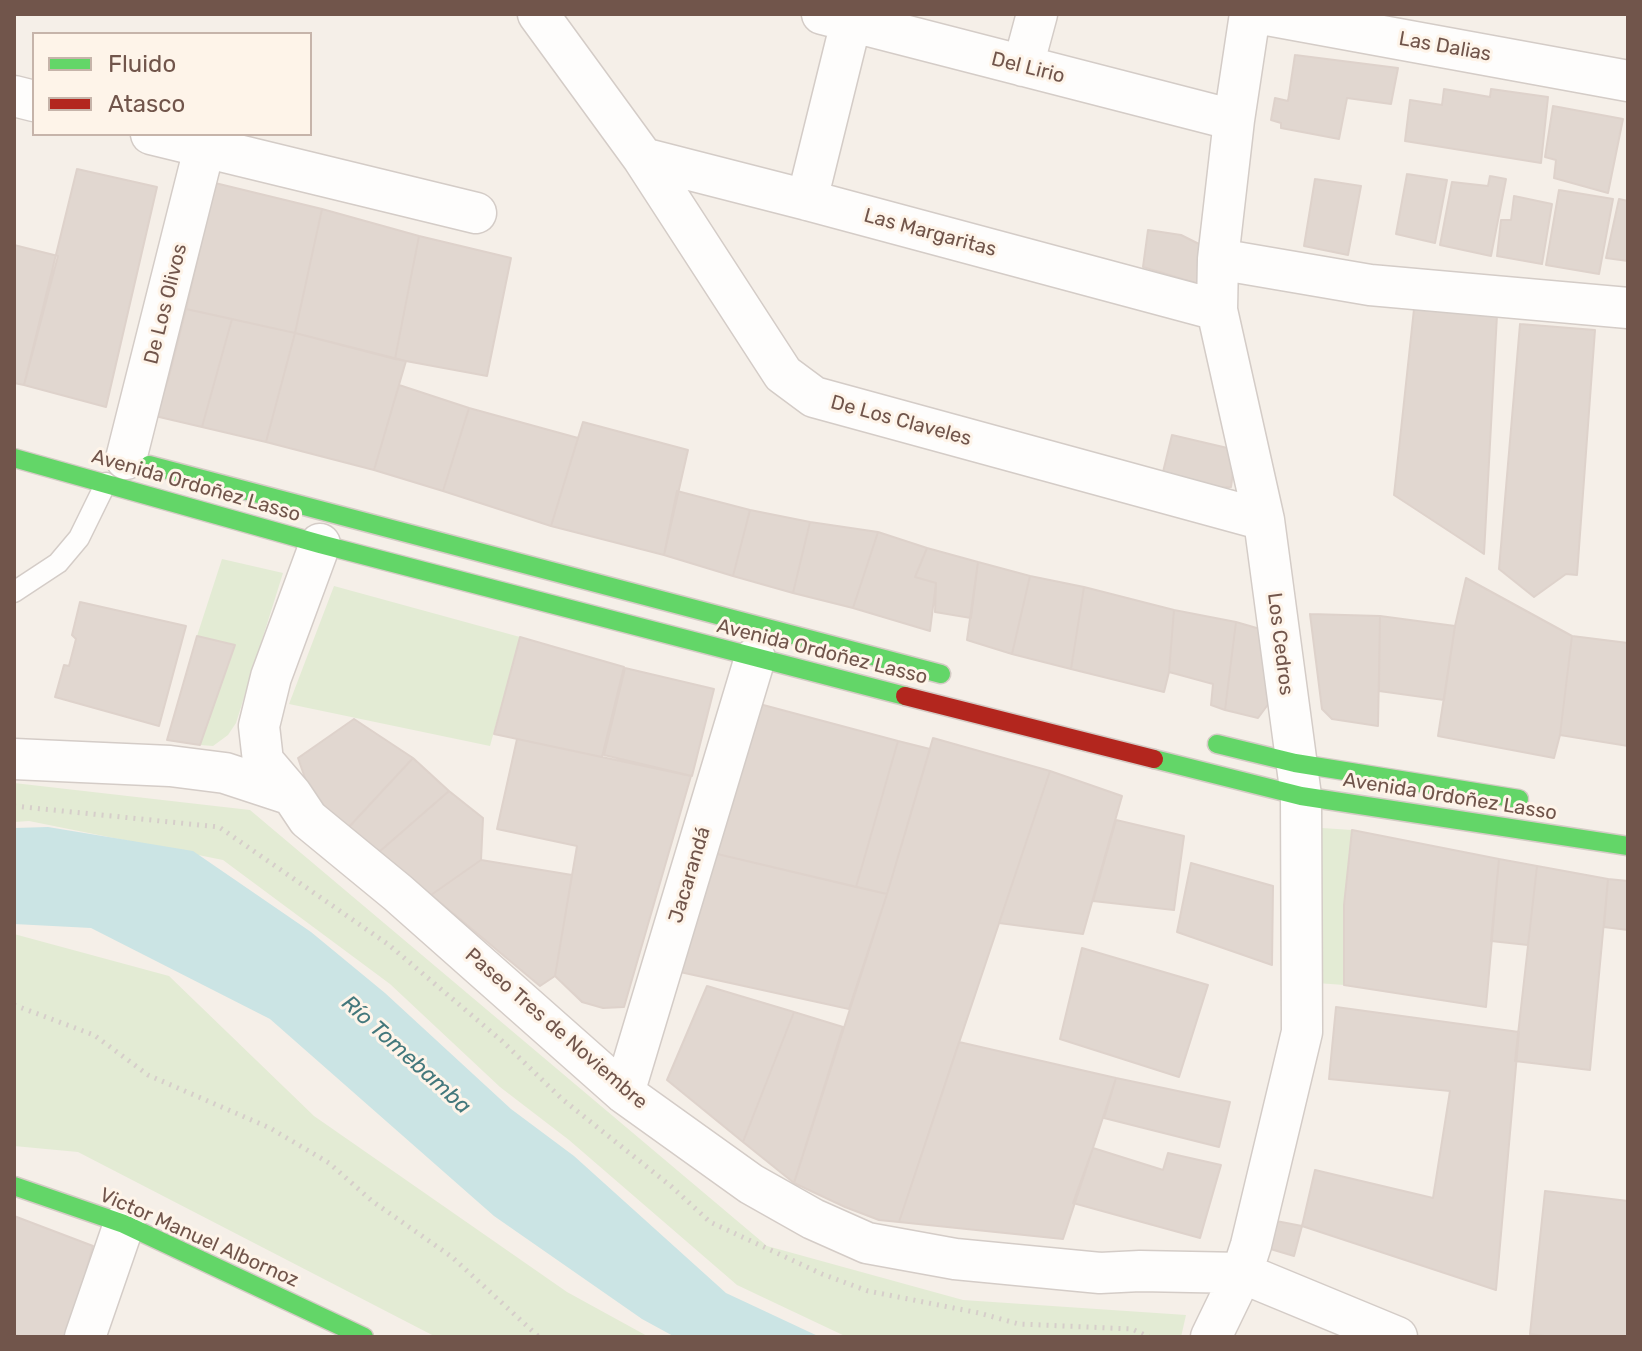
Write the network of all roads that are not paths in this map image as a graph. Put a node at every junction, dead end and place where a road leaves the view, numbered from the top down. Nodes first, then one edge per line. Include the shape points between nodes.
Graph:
1 (538, 14) edge
2 (1037, 14) edge
3 (1250, 14) edge
4 (1262, 14) edge
5 (841, 17) edge
6 (560, 32) edge
7 (1023, 66) junction
8 (1628, 81) edge
9 (1234, 120) junction
10 (158, 136) edge
11 (204, 149) junction
12 (643, 158) junction
13 (807, 200) junction
14 (476, 213) dead end
15 (1218, 259) junction
16 (1628, 308) edge
17 (1217, 310) junction
18 (14, 458) edge
19 (115, 465) junction
20 (1264, 520) junction
21 (320, 544) junction
22 (14, 592) edge
23 (755, 658) junction
24 (955, 678) dead end
25 (1192, 739) dead end
26 (14, 759) edge
27 (1298, 780) junction
28 (292, 795) junction
29 (1537, 801) dead end
30 (1628, 846) edge
31 (624, 1093) junction
32 (14, 1186) edge
33 (124, 1224) junction
34 (1242, 1273) junction
35 (85, 1337) edge
36 (364, 1337) edge
37 (1211, 1337) edge
38 (1397, 1337) edge

1 - 6 street, De Los Claveles
2 - 7 street
3 - 9 street, Los Cedros
4 - 8 street, Las Dalias
5 - 7 street, Del Lirio
5 - 13 street
6 - 12 street, De Los Claveles
7 - 9 street, Del Lirio
9 - 15 street, Los Cedros
10 - 11 street
11 - 14 street
11 - 19 street, De Los Olivos
12 - 13 street, Las Margaritas
12 - 20 street, De Los Claveles via 783,374 814,397
13 - 17 street, Las Margaritas
15 - 16 street via 1370,285
15 - 17 street, Los Cedros
17 - 20 street, Los Cedros
18 - 19 main road, Avenida Ordoñez Lasso
19 - 21 main road, Avenida Ordoñez Lasso
19 - 22 lane via 79,538 34,581
19 - 24 main road, Avenida Ordoñez Lasso
20 - 27 street, Los Cedros
21 - 23 main road, Avenida Ordoñez Lasso
21 - 28 street, Paseo Tres de Noviembre via 271,677 259,726 263,761
23 - 27 main road, Avenida Ordoñez Lasso
23 - 31 street, Jacarandá
25 - 27 main road, Avenida Ordoñez Lasso
26 - 28 street via 225,773
27 - 29 main road, Avenida Ordoñez Lasso
27 - 30 main road, Avenida Ordoñez Lasso
27 - 34 street, Los Cedros via 1302,1032
28 - 31 street, Paseo Tres de Noviembre via 308,819
31 - 34 street, Paseo Tres de Noviembre via 751,1184 867,1243 955,1259 1100,1273
32 - 33 main road, Victor Manuel Albornoz
33 - 35 street
33 - 36 main road, Victor Manuel Albornoz
34 - 37 street, Los Cedros
34 - 38 street, Paseo Tres de Noviembre

